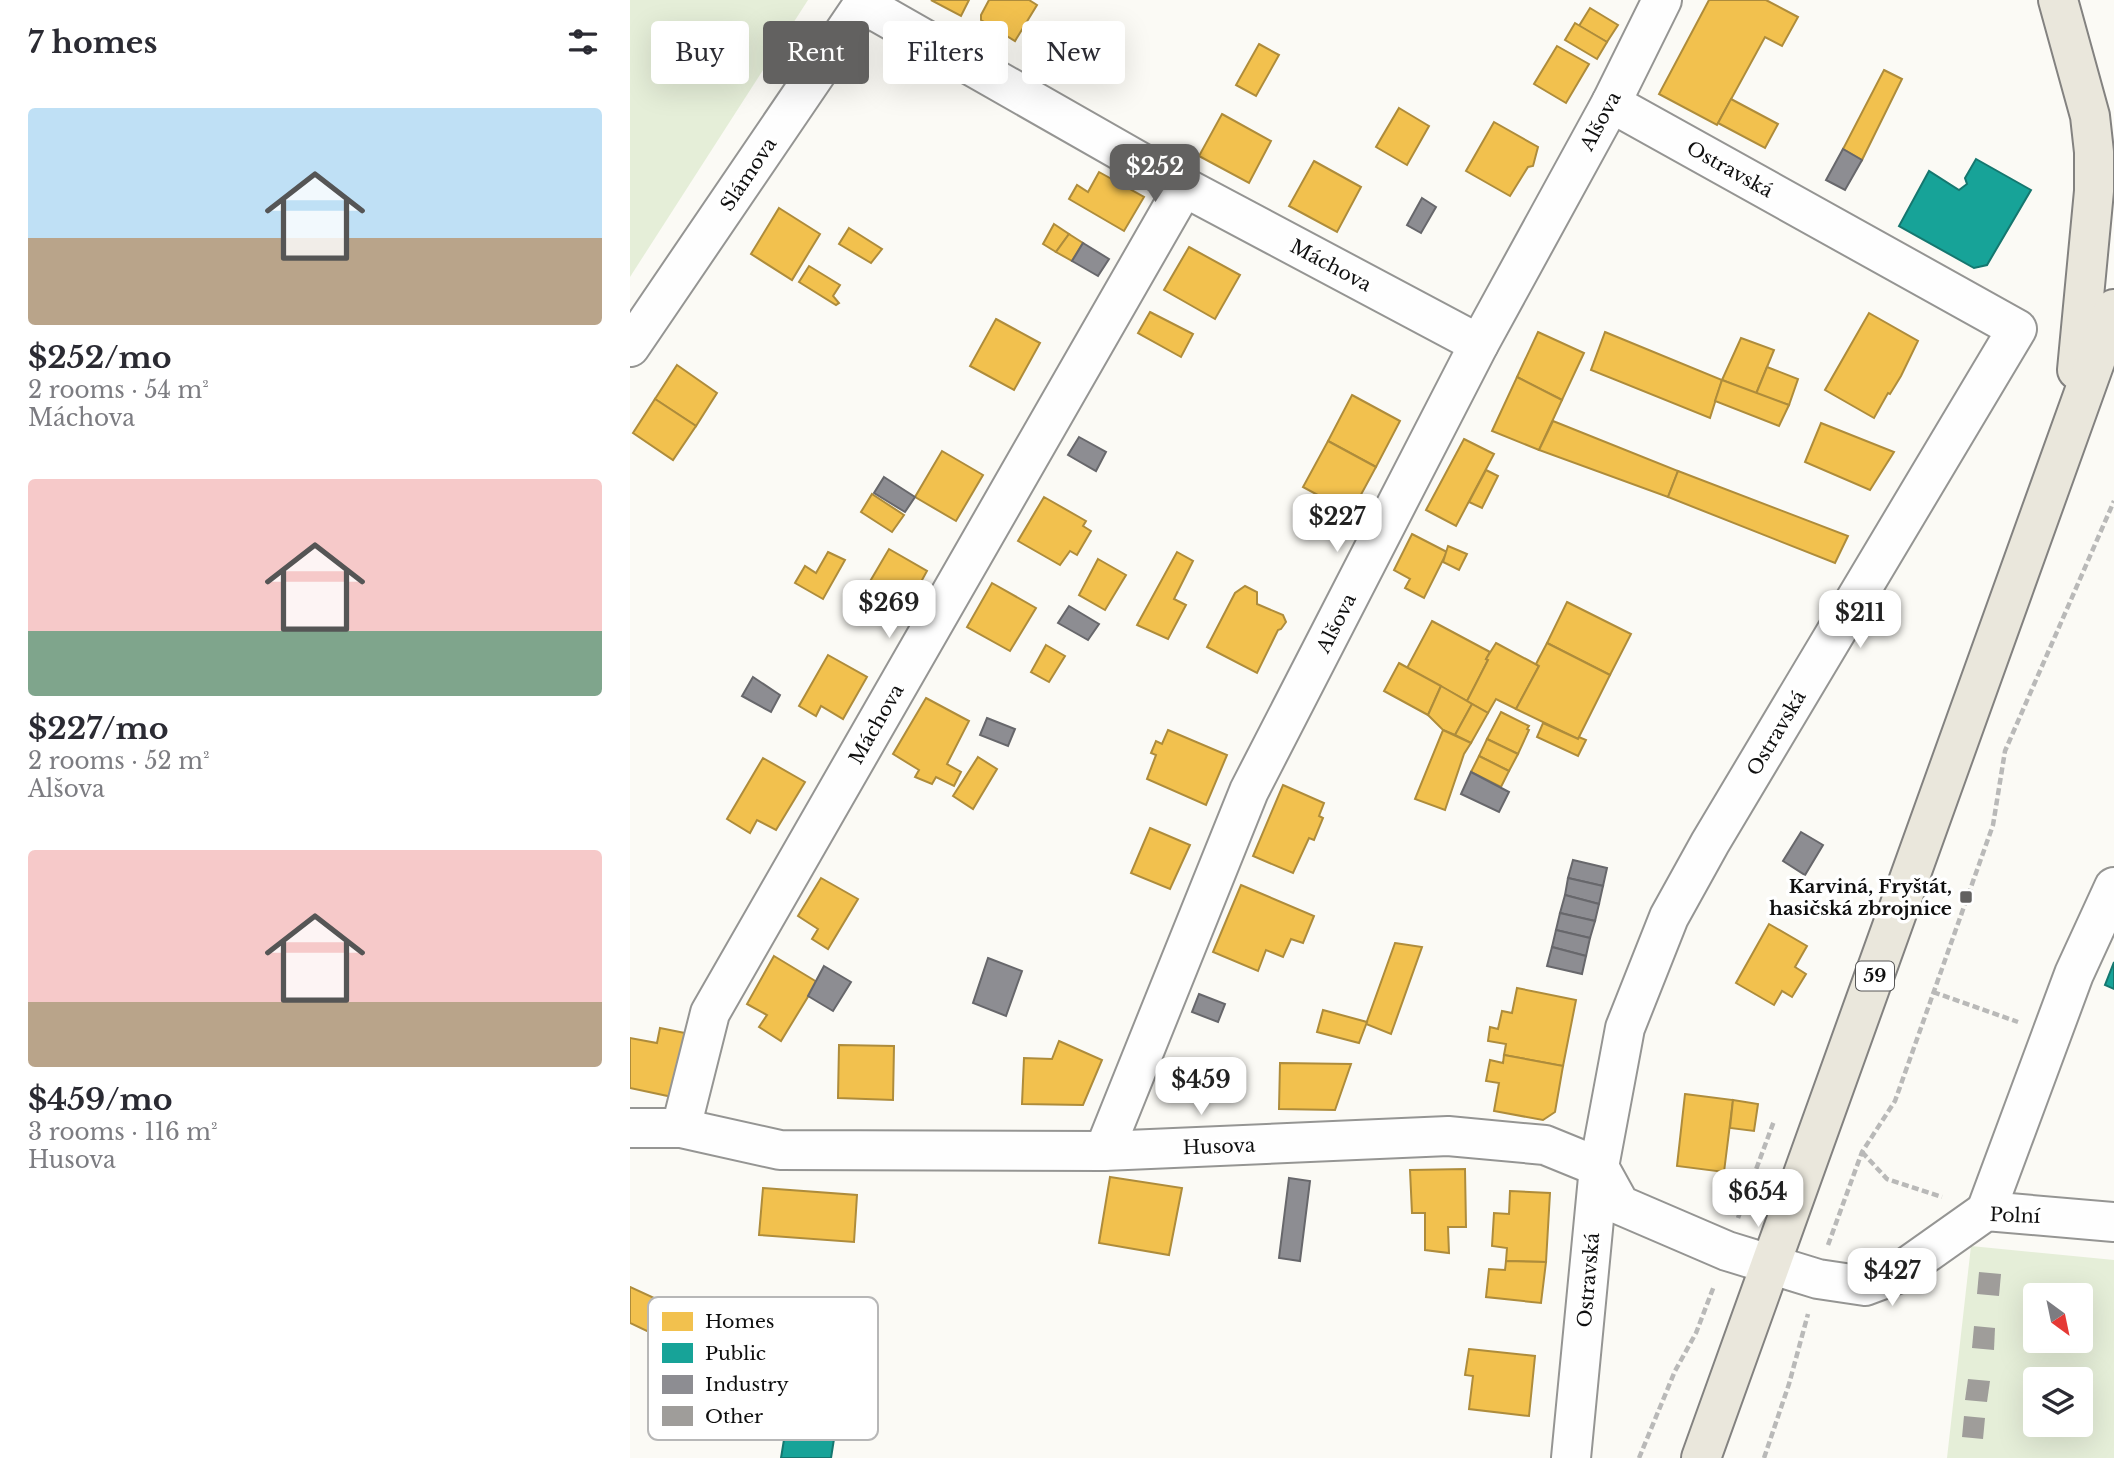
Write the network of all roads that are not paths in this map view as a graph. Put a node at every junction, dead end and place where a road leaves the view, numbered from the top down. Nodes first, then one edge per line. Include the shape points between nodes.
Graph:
1 (1662, 0) edge
2 (2058, 0) edge
3 (865, 2) edge
4 (1611, 103) junction
5 (1184, 187) junction
6 (2114, 309) edge
7 (1479, 344) junction
8 (630, 347) edge
9 (2114, 392) edge
10 (2071, 426) junction
11 (2046, 494) junction
12 (2114, 887) edge
13 (630, 1128) edge
14 (681, 1128) junction
15 (1104, 1151) junction
16 (1599, 1167) junction
17 (1986, 1211) junction
18 (2114, 1222) edge
19 (1772, 1265) junction
20 (1572, 1458) edge
21 (1701, 1458) edge

1 - 4 street, Alšova
2 - 10 main road via 2091,116 2095,172
3 - 5 street, Máchova
3 - 8 street, Slámova
4 - 7 street, Alšova
4 - 16 street, Ostravská via 2017,329 1669,917 1625,1028
5 - 7 street, Máchova
5 - 14 street, Máchova via 710,1013
6 - 10 main road, 59
7 - 15 street, Alšova via 1249,791
9 - 11 main road
10 - 11 main road, 59
11 - 19 main road, 59
12 - 17 street via 2074,974
13 - 14 street, Husova
14 - 15 street, Husova via 780,1150
15 - 16 street, Husova via 1448,1136 1545,1145
16 - 19 street via 1620,1205 1727,1251
16 - 20 street, Ostravská
17 - 18 street, Polní
17 - 19 street, Polní via 1897,1274 1865,1286 1818,1279
19 - 21 main road, 59

